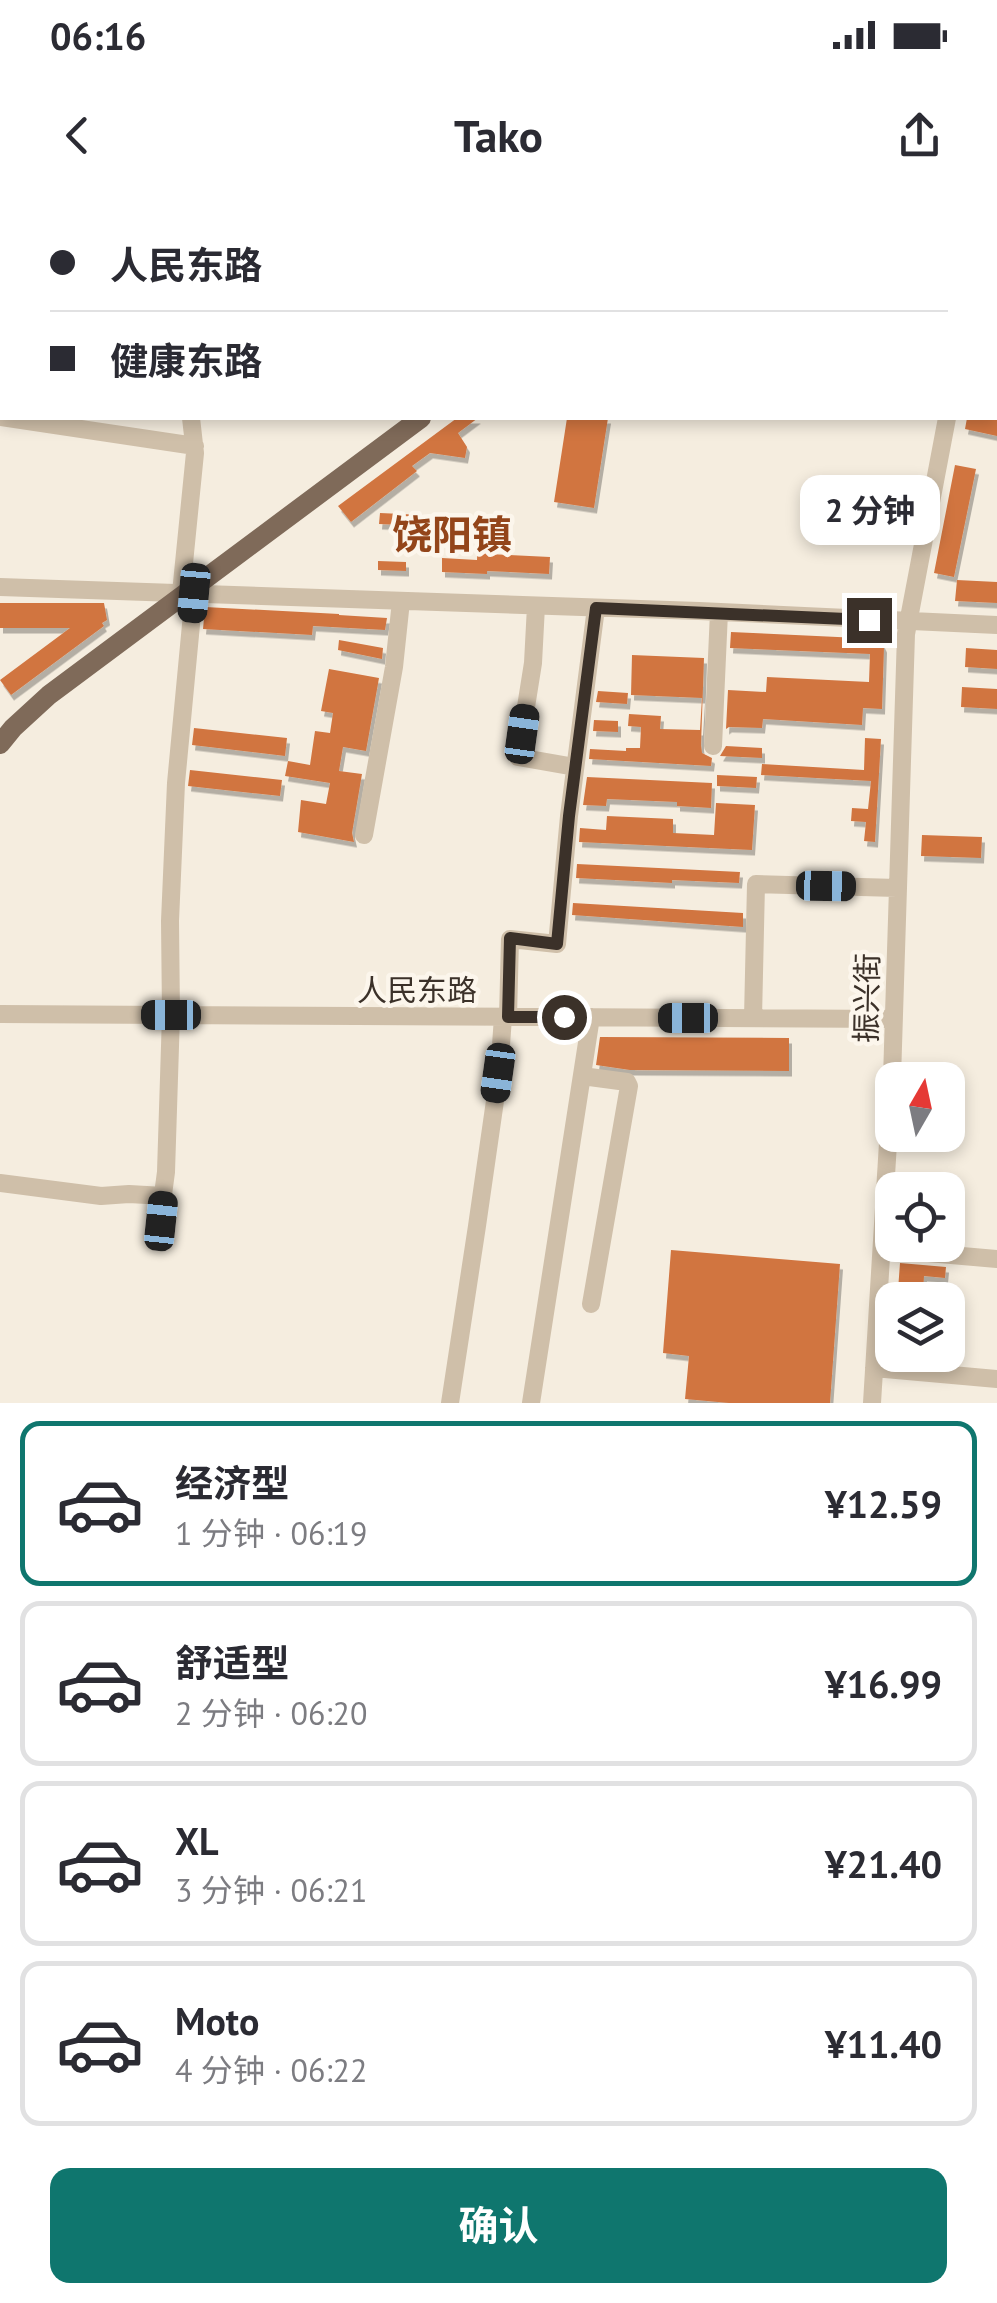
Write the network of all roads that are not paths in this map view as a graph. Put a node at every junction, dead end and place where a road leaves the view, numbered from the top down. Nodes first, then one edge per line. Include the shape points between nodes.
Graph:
1 (14, 420) edge
2 (190, 420) edge
3 (419, 420) edge
4 (947, 420) edge
5 (195, 446) junction
6 (0, 587) edge
7 (187, 593) junction
8 (402, 601) junction
9 (536, 606) junction
10 (596, 608) junction
11 (718, 612) junction
12 (907, 621) junction
13 (997, 626) edge
14 (0, 744) edge
15 (713, 746) dead end
16 (575, 767) junction
17 (364, 834) dead end
18 (897, 888) junction
19 (0, 1014) edge
20 (171, 1015) junction
21 (506, 1017) junction
22 (591, 1017) junction
23 (753, 1018) junction
24 (893, 1019) junction
25 (582, 1076) junction
26 (886, 1172) edge
27 (0, 1183) edge
28 (164, 1196) junction
29 (158, 1232) dead end
30 (965, 1256) edge
31 (997, 1259) edge
32 (881, 1262) edge
33 (591, 1304) dead end
34 (874, 1368) junction
35 (997, 1379) edge
36 (450, 1403) edge
37 (530, 1403) edge
38 (872, 1403) edge

1 - 5 street
2 - 5 street
3 - 7 main road
4 - 12 street, 振兴街
5 - 7 street
6 - 7 street
7 - 8 street
7 - 14 main road via 49,694
7 - 20 street
8 - 9 street
8 - 17 street
9 - 10 street
9 - 16 street via 518,757
10 - 11 street
10 - 16 street
11 - 12 street
11 - 15 street
12 - 13 street
12 - 18 street, 振兴街
16 - 21 street via 557,944 510,938
18 - 23 street via 756,884
18 - 24 street, 振兴街
19 - 20 street, 人民东路
20 - 21 street, 人民东路
20 - 28 street
21 - 22 street, 人民东路
21 - 36 street
22 - 23 street, 人民东路
22 - 25 street
23 - 24 street, 人民东路
24 - 26 street, 振兴街
25 - 33 street via 629,1086
25 - 37 street
27 - 28 street
28 - 29 street
30 - 31 street
32 - 34 street, 振兴街
34 - 35 street
34 - 38 street, 振兴街

